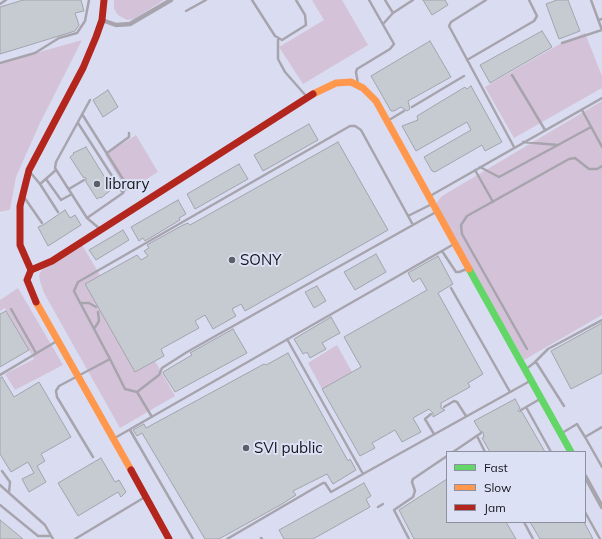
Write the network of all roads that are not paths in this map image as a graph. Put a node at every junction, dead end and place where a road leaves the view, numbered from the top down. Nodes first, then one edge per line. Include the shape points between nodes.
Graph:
1 (6, 0) edge
2 (90, 0) edge
3 (104, 0) edge
4 (171, 0) edge
5 (206, 0) edge
6 (252, 0) edge
7 (296, 0) edge
8 (369, 0) edge
9 (386, 0) edge
10 (413, 0) edge
11 (486, 0) edge
12 (529, 0) edge
13 (591, 0) edge
14 (0, 4) edge
15 (186, 12) dead end
16 (393, 13) junction
17 (602, 19) edge
18 (102, 20) junction
19 (598, 20) junction
20 (383, 24) junction
21 (602, 30) edge
22 (278, 40) junction
23 (562, 43) dead end
24 (467, 60) junction
25 (0, 63) edge
26 (512, 75) dead end
27 (464, 76) dead end
28 (358, 85) junction
29 (308, 97) junction
30 (602, 98) edge
31 (90, 100) dead end
32 (412, 107) dead end
33 (582, 110) junction
34 (404, 111) dead end
35 (82, 114) junction
36 (77, 122) junction
37 (387, 122) junction
38 (591, 127) junction
39 (545, 130) junction
40 (129, 133) dead end
41 (522, 142) junction
42 (558, 145) junction
43 (514, 147) junction
44 (602, 147) edge
45 (107, 153) junction
46 (602, 166) edge
47 (480, 167) junction
48 (29, 170) junction
49 (56, 170) junction
50 (475, 170) junction
51 (46, 179) junction
52 (84, 180) dead end
53 (39, 183) junction
54 (69, 190) junction
55 (122, 193) junction
56 (22, 194) junction
57 (72, 194) junction
58 (430, 200) junction
59 (493, 202) junction
60 (58, 212) dead end
61 (436, 212) junction
62 (408, 216) junction
63 (87, 218) junction
64 (42, 223) dead end
65 (413, 225) junction
66 (101, 230) junction
67 (454, 244) junction
68 (442, 250) junction
69 (468, 268) junction
70 (31, 270) junction
71 (451, 288) dead end
72 (80, 303) junction
73 (96, 307) dead end
74 (11, 309) dead end
75 (98, 312) dead end
76 (602, 320) edge
77 (94, 329) junction
78 (287, 339) junction
79 (58, 341) junction
80 (527, 349) dead end
81 (36, 353) junction
82 (110, 359) junction
83 (536, 362) junction
84 (526, 369) junction
85 (0, 375) edge
86 (78, 376) junction
87 (531, 380) junction
88 (137, 392) junction
89 (510, 392) junction
90 (541, 398) junction
91 (564, 406) dead end
92 (444, 407) dead end
93 (526, 407) junction
94 (521, 410) dead end
95 (431, 414) dead end
96 (466, 416) junction
97 (152, 417) junction
98 (602, 427) edge
99 (130, 430) junction
100 (481, 433) dead end
101 (434, 434) junction
102 (561, 434) junction
103 (476, 436) junction
104 (585, 437) junction
105 (116, 438) junction
106 (454, 451) edge
107 (484, 451) edge
108 (550, 451) edge
109 (570, 451) edge
110 (93, 457) dead end
111 (446, 457) edge
112 (602, 467) edge
113 (2, 471) dead end
114 (363, 474) junction
115 (586, 478) edge
116 (0, 485) edge
117 (9, 493) junction
118 (146, 497) junction
119 (383, 504) dead end
120 (0, 505) edge
121 (378, 507) dead end
122 (602, 507) edge
123 (586, 514) edge
124 (525, 523) edge
125 (52, 538) edge
126 (75, 539) edge
127 (169, 539) edge
128 (193, 539) edge
129 (227, 539) edge
130 (409, 539) edge
131 (533, 539) edge
132 (600, 539) edge

1 - 14 lane
2 - 25 lane via 85,21 77,33 59,38 35,53
3 - 18 street
4 - 18 street via 130,24
5 - 15 lane
6 - 22 lane
7 - 22 lane via 305,16 306,25
8 - 20 lane
9 - 16 lane
10 - 16 lane
11 - 24 lane via 449,26
12 - 24 lane via 537,16 534,21
13 - 19 lane
16 - 20 lane
17 - 19 lane
18 - 48 street via 83,68
19 - 21 lane
20 - 28 lane via 394,46 357,69
21 - 23 lane
22 - 29 lane via 278,59 285,72
24 - 43 lane
26 - 39 lane
27 - 32 lane
28 - 29 street via 351,82 336,82
28 - 37 street via 376,102
29 - 66 street
30 - 33 lane
31 - 35 lane
33 - 38 lane
33 - 39 lane
34 - 37 lane
35 - 36 lane
35 - 45 lane
36 - 49 lane via 56,162
36 - 55 lane
37 - 58 street
38 - 42 lane
38 - 44 lane
39 - 41 lane
40 - 45 lane via 129,138
41 - 42 lane
41 - 43 lane
42 - 47 lane via 500,177
43 - 47 lane
45 - 55 lane via 126,184
46 - 59 lane via 589,169 575,158 569,159
47 - 50 lane
48 - 53 lane
48 - 56 street
49 - 51 lane
49 - 54 lane
50 - 58 lane
50 - 59 lane
51 - 53 lane
51 - 57 lane via 61,200
52 - 54 lane
53 - 60 lane
54 - 57 lane
55 - 63 lane
56 - 64 lane
56 - 70 street via 20,245
57 - 63 lane
58 - 61 street
58 - 62 lane
59 - 80 lane via 464,220 461,225 462,234
61 - 65 lane
61 - 67 street
62 - 65 lane
62 - 72 lane via 360,130 350,126 90,275 76,286 74,291
63 - 66 lane
65 - 88 lane via 187,352 162,368 159,375
66 - 70 street via 52,261
67 - 68 lane
67 - 69 street
68 - 69 lane via 456,272
68 - 78 lane
69 - 84 street
70 - 79 street via 27,280
71 - 89 lane
72 - 73 lane
72 - 77 lane
74 - 81 lane
75 - 77 lane via 99,321
76 - 83 lane via 548,349
77 - 82 lane
78 - 97 lane
78 - 114 lane
79 - 81 lane
79 - 86 street
81 - 85 lane
82 - 86 lane
82 - 88 lane via 125,389
83 - 84 lane
83 - 91 lane
84 - 87 street
86 - 105 street
86 - 110 lane via 56,390 58,398
87 - 89 lane
87 - 90 street
88 - 97 lane
89 - 96 lane
90 - 93 lane
90 - 102 street
92 - 96 lane via 454,401 457,402
93 - 94 lane
93 - 108 lane
95 - 101 lane via 425,419
96 - 101 lane
97 - 99 lane
98 - 104 lane
99 - 105 lane
99 - 128 lane
100 - 103 lane
101 - 114 lane
102 - 104 lane via 577,424
102 - 109 street
103 - 106 lane
103 - 107 lane
104 - 112 lane
105 - 118 street
111 - 130 lane via 413,479 413,497 394,510
113 - 117 lane via 10,482
114 - 129 lane via 331,492 323,483
115 - 122 street
116 - 117 lane
117 - 125 lane via 45,526
118 - 126 lane
118 - 127 street
119 - 121 lane
120 - 125 lane via 38,536
123 - 132 lane
124 - 131 lane

